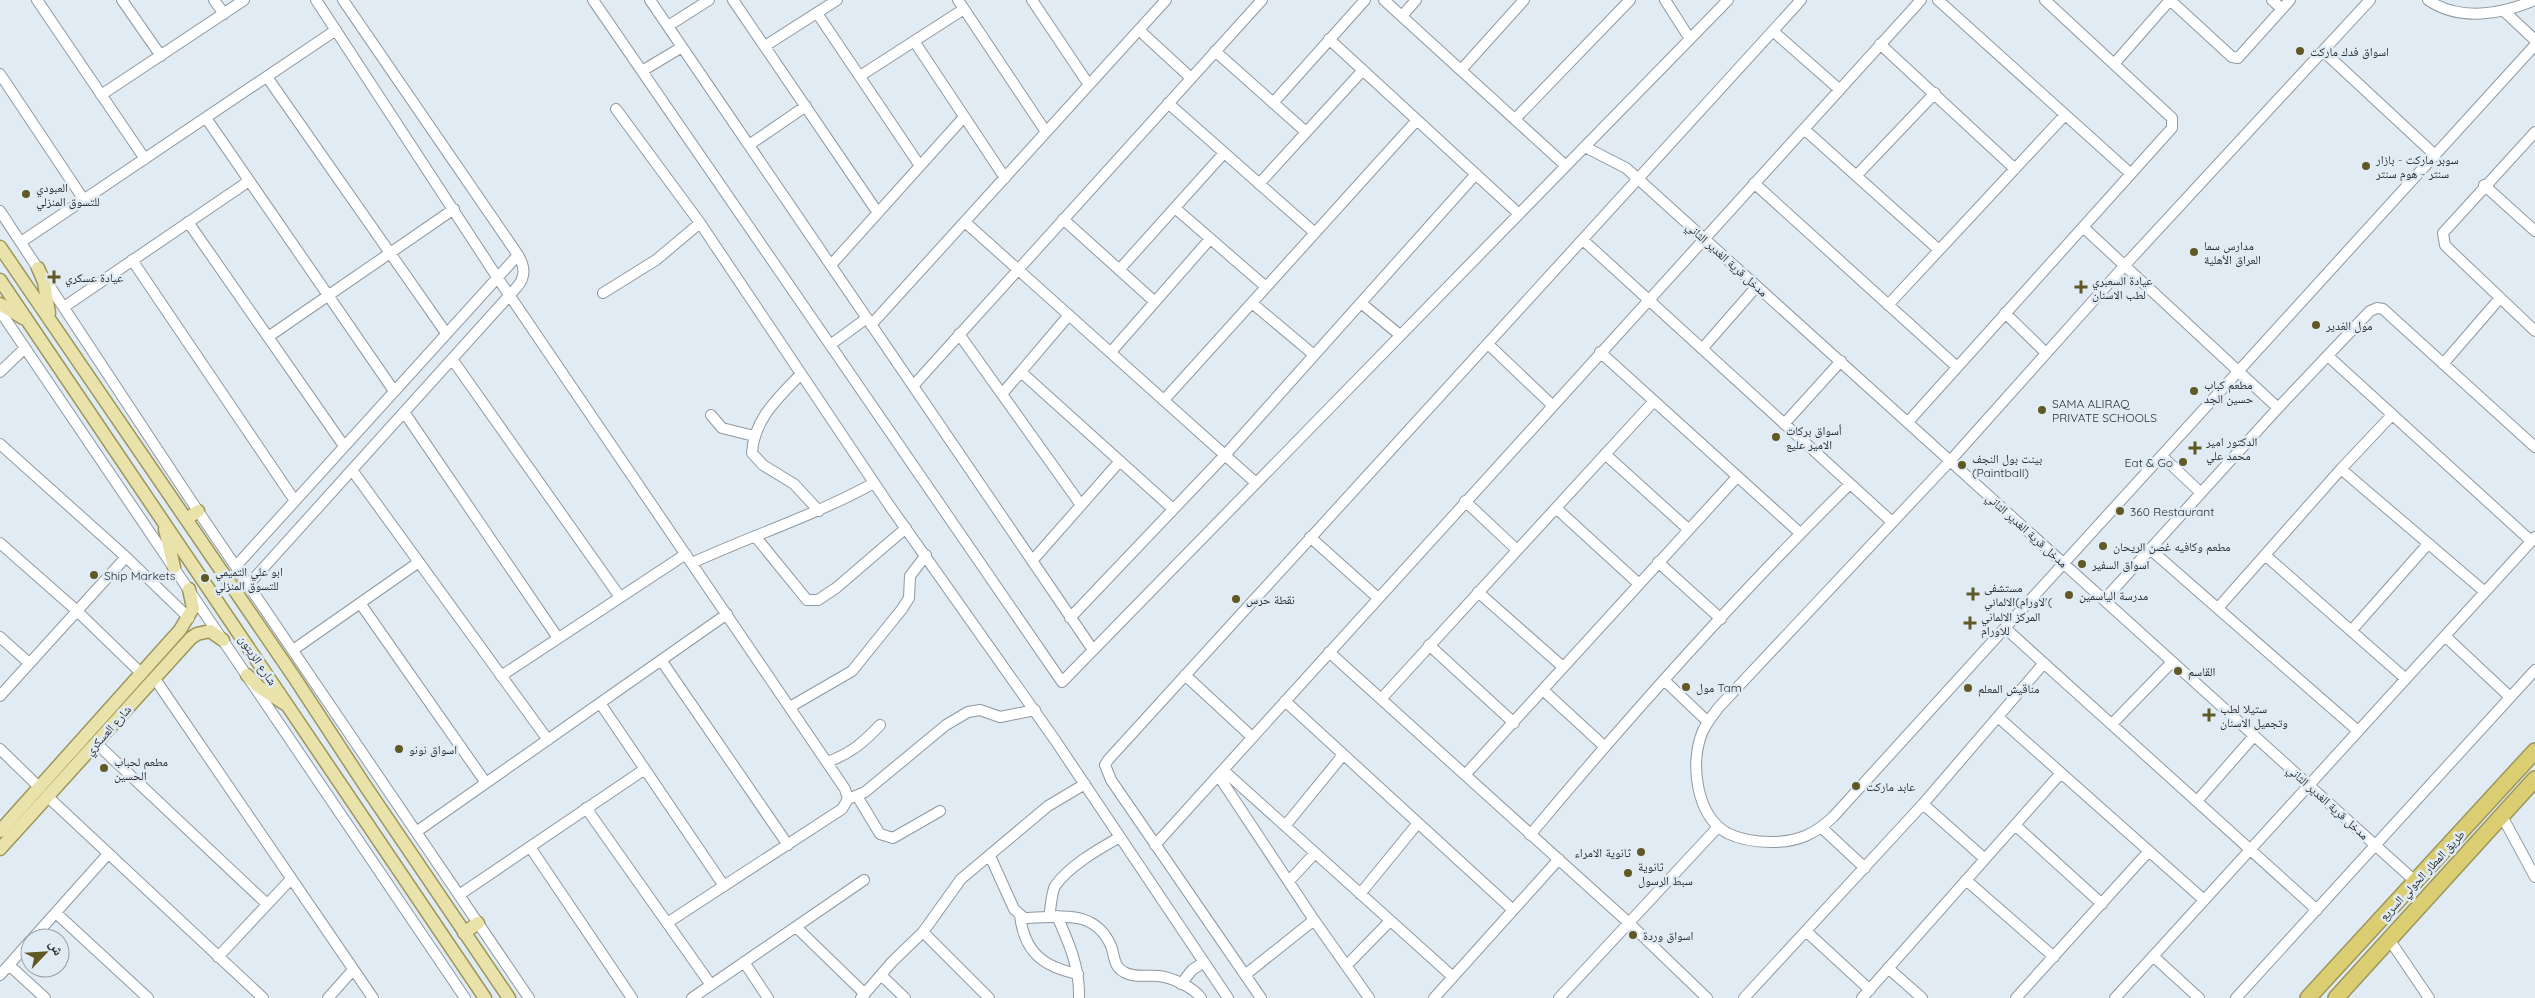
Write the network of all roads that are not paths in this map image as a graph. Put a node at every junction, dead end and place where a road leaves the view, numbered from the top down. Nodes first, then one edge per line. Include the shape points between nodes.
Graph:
1 (37, 0) edge
2 (122, 0) edge
3 (214, 0) edge
4 (244, 0) edge
5 (316, 0) edge
6 (343, 0) edge
7 (593, 0) edge
8 (650, 0) edge
9 (708, 0) edge
10 (733, 0) edge
11 (837, 0) edge
12 (1032, 0) edge
13 (1166, 0) edge
14 (1262, 0) edge
15 (1365, 0) edge
16 (1384, 0) edge
17 (1416, 0) edge
18 (1524, 0) edge
19 (1630, 0) edge
20 (1665, 0) edge
21 (1728, 0) edge
22 (1801, 0) edge
23 (1921, 0) edge
24 (1938, 0) edge
25 (2044, 0) edge
26 (2170, 0) edge
27 (2272, 0) edge
28 (2290, 0) edge
29 (2370, 0) edge
30 (2428, 0) edge
31 (2535, 0) edge
32 (961, 4) edge
33 (2282, 9) junction
34 (2504, 11) junction
35 (817, 13) junction
36 (224, 14) junction
37 (1402, 16) junction
38 (668, 26) junction
39 (336, 30) junction
40 (1139, 30) junction
41 (1774, 32) junction
42 (1329, 39) junction
43 (1690, 39) junction
44 (2535, 40) edge
45 (914, 41) junction
46 (1880, 44) junction
47 (682, 46) junction
48 (765, 46) junction
49 (2535, 46) edge
50 (1215, 51) junction
51 (2323, 51) junction
52 (161, 56) junction
53 (2114, 64) junction
54 (1363, 70) junction
55 (1461, 70) junction
56 (642, 71) junction
57 (0, 74) edge
58 (860, 76) junction
59 (267, 77) junction
60 (1191, 78) junction
61 (1089, 85) junction
62 (1840, 90) junction
63 (1934, 93) junction
64 (101, 95) junction
65 (1273, 102) junction
66 (1168, 103) junction
67 (806, 106) junction
68 (616, 109) dead end
69 (2065, 115) junction
70 (964, 117) junction
71 (206, 118) junction
72 (1515, 119) junction
73 (1417, 120) junction
74 (1804, 129) junction
75 (1046, 132) junction
76 (1306, 132) junction
77 (2535, 132) edge
78 (749, 145) junction
79 (1585, 147) junction
80 (1224, 153) junction
81 (2435, 155) junction
82 (145, 159) junction
83 (920, 166) junction
84 (1566, 166) junction
85 (2015, 169) junction
86 (1476, 174) junction
87 (2131, 174) junction
88 (1856, 176) junction
89 (1005, 178) junction
90 (1639, 179) junction
91 (249, 181) junction
92 (1754, 183) junction
93 (1259, 184) junction
94 (2484, 185) junction
95 (84, 200) junction
96 (1174, 208) junction
97 (454, 210) junction
98 (0, 211) edge
99 (878, 213) junction
100 (1519, 214) junction
101 (1063, 219) junction
102 (188, 222) junction
103 (965, 222) junction
104 (700, 223) junction
105 (2083, 227) junction
106 (2535, 230) edge
107 (1314, 234) junction
108 (1704, 237) junction
109 (1210, 239) junction
110 (1583, 240) junction
111 (21, 242) junction
112 (0, 247) edge
113 (1939, 250) junction
114 (390, 253) junction
115 (518, 255) junction
116 (132, 260) junction
117 (831, 265) junction
118 (2125, 266) junction
119 (38, 268) junction
120 (1018, 269) junction
121 (1119, 270) junction
122 (497, 277) junction
123 (0, 280) edge
124 (1757, 286) junction
125 (1266, 287) junction
126 (603, 293) dead end
127 (509, 295) junction
128 (328, 296) junction
129 (2500, 298) junction
130 (1648, 299) junction
131 (1155, 302) junction
132 (1252, 303) junction
133 (1361, 303) junction
134 (0, 304) edge
135 (1888, 305) junction
136 (64, 307) junction
137 (0, 312) edge
138 (2005, 313) junction
139 (1069, 315) junction
140 (28, 322) junction
141 (869, 322) junction
142 (58, 331) junction
143 (2535, 331) edge
144 (446, 333) junction
145 (959, 334) junction
146 (1400, 335) junction
147 (268, 337) junction
148 (1488, 344) junction
149 (830, 345) junction
150 (25, 348) junction
151 (1702, 349) junction
152 (1110, 352) junction
153 (1600, 352) junction
154 (2046, 353) junction
155 (1314, 355) junction
156 (2328, 356) junction
157 (452, 359) junction
158 (1841, 361) junction
159 (2443, 364) junction
160 (1957, 367) junction
161 (0, 372) edge
162 (1021, 372) junction
163 (2238, 372) junction
164 (801, 374) junction
165 (90, 379) junction
166 (912, 386) junction
167 (76, 391) junction
168 (394, 391) junction
169 (1002, 394) junction
170 (1164, 400) junction
171 (1654, 400) junction
172 (1552, 405) junction
173 (2278, 408) junction
174 (404, 412) junction
175 (113, 413) junction
176 (711, 414) dead end
177 (2392, 415) junction
178 (1908, 422) junction
179 (96, 423) junction
180 (1784, 424) junction
181 (754, 436) junction
182 (0, 444) edge
183 (344, 446) junction
184 (2535, 448) edge
185 (1605, 454) junction
186 (1225, 455) junction
187 (2162, 456) junction
188 (1950, 460) junction
189 (1120, 461) junction
190 (2341, 469) junction
191 (352, 470) junction
192 (1737, 476) junction
193 (874, 483) junction
194 (1256, 483) junction
195 (1850, 484) junction
196 (2201, 493) junction
197 (295, 501) junction
198 (1465, 501) junction
199 (1080, 505) junction
200 (1556, 508) junction
201 (1173, 509) junction
202 (198, 511) junction
203 (819, 511) junction
204 (159, 515) junction
205 (186, 519) junction
206 (1892, 522) junction
207 (906, 528) junction
208 (1688, 529) junction
209 (1800, 533) junction
210 (755, 536) junction
211 (1310, 538) junction
212 (2533, 539) edge
213 (0, 543) edge
214 (2428, 544) junction
215 (1517, 550) junction
216 (2151, 550) junction
217 (686, 554) junction
218 (926, 555) junction
219 (2265, 555) junction
220 (126, 557) junction
221 (1032, 561) junction
222 (419, 562) junction
223 (1658, 562) junction
224 (692, 563) junction
225 (2064, 564) junction
226 (236, 566) junction
227 (174, 567) junction
228 (1640, 584) junction
229 (248, 585) junction
230 (189, 589) junction
231 (1478, 592) junction
232 (2485, 592) junction
233 (620, 597) junction
234 (1378, 598) junction
235 (2104, 600) junction
236 (360, 603) junction
237 (2218, 608) junction
238 (76, 610) junction
239 (727, 614) junction
240 (189, 618) junction
241 (1070, 618) junction
242 (1721, 619) junction
243 (2006, 628) junction
244 (180, 630) junction
245 (2351, 631) junction
246 (2445, 636) junction
247 (0, 637) edge
248 (558, 638) junction
249 (223, 640) junction
250 (189, 641) junction
251 (1429, 645) junction
252 (293, 650) junction
253 (1093, 650) junction
254 (1330, 652) junction
255 (661, 660) junction
256 (2172, 662) junction
257 (29, 663) junction
258 (2044, 663) junction
259 (1563, 668) junction
260 (306, 669) junction
261 (2535, 670) edge
262 (141, 673) junction
263 (247, 675) junction
264 (1184, 675) junction
265 (501, 676) junction
266 (294, 677) junction
267 (155, 679) junction
268 (2406, 679) junction
269 (1664, 680) junction
270 (1543, 690) junction
271 (0, 696) edge
272 (2510, 697) junction
273 (1381, 699) junction
274 (1284, 701) junction
275 (600, 703) junction
276 (790, 707) junction
277 (1035, 710) junction
278 (294, 713) junction
279 (1998, 717) junction
280 (1708, 722) junction
281 (1514, 723) junction
282 (2112, 724) junction
283 (880, 726) dead end
284 (2358, 731) junction
285 (2254, 736) junction
286 (1252, 737) junction
287 (548, 740) junction
288 (96, 743) junction
289 (1604, 746) junction
290 (0, 749) edge
291 (2535, 751) edge
292 (1343, 755) junction
293 (827, 762) junction
294 (645, 769) junction
295 (1221, 772) junction
296 (2061, 773) junction
297 (1465, 775) junction
298 (2535, 778) edge
299 (486, 783) junction
300 (364, 784) junction
301 (1085, 784) junction
302 (2309, 785) junction
303 (44, 792) junction
304 (347, 796) junction
305 (853, 798) junction
306 (2197, 801) junction
307 (1923, 804) junction
308 (586, 808) junction
309 (940, 811) dead end
310 (2502, 816) junction
311 (387, 819) junction
312 (1418, 824) junction
313 (1285, 826) junction
314 (2014, 826) junction
315 (1718, 827) junction
316 (1822, 828) junction
317 (0, 831) edge
318 (371, 831) junction
319 (416, 832) junction
320 (1530, 835) junction
321 (1120, 837) junction
322 (788, 845) junction
323 (1155, 845) junction
324 (2375, 845) junction
325 (530, 846) junction
326 (0, 849) edge
327 (2250, 849) junction
328 (2149, 851) junction
329 (1315, 853) junction
330 (108, 854) junction
331 (990, 856) junction
332 (1559, 860) junction
333 (1985, 860) junction
334 (1865, 868) junction
335 (2535, 877) edge
336 (291, 879) junction
337 (864, 880) dead end
338 (1966, 880) junction
339 (1289, 881) junction
340 (2416, 882) junction
341 (724, 886) junction
342 (1360, 894) junction
343 (459, 895) junction
344 (2204, 900) junction
345 (267, 904) junction
346 (2102, 904) junction
347 (1513, 910) junction
348 (2317, 910) junction
349 (56, 913) junction
350 (1020, 915) junction
351 (1053, 916) junction
352 (1314, 920) junction
353 (1390, 921) junction
354 (478, 923) junction
355 (667, 923) junction
356 (1629, 923) junction
357 (796, 927) junction
358 (42, 928) edge
359 (923, 932) junction
360 (1807, 932) junction
361 (464, 933) junction
362 (2389, 939) junction
363 (20, 952) edge
364 (2153, 956) junction
365 (218, 957) junction
366 (2054, 957) junction
367 (744, 962) junction
368 (1204, 962) junction
369 (9, 965) junction
370 (1346, 966) junction
371 (1888, 968) junction
372 (353, 970) junction
373 (1078, 974) junction
374 (0, 975) edge
375 (1245, 975) junction
376 (881, 976) junction
377 (1453, 977) junction
378 (1181, 984) junction
379 (710, 985) junction
380 (1698, 990) junction
381 (1866, 994) edge
382 (863, 996) edge
383 (696, 997) edge
384 (45, 998) edge
385 (148, 998) edge
386 (263, 998) edge
387 (328, 998) edge
388 (373, 998) edge
389 (465, 998) edge
390 (486, 998) edge
391 (509, 998) edge
392 (529, 998) edge
393 (632, 998) edge
394 (768, 998) edge
395 (905, 998) edge
396 (989, 998) edge
397 (1079, 998) edge
398 (1201, 998) edge
399 (1228, 998) edge
400 (1261, 998) edge
401 (1369, 998) edge
402 (1434, 998) edge
403 (1559, 998) edge
404 (1690, 998) edge
405 (1707, 998) edge
406 (1744, 998) edge
407 (1922, 998) edge
408 (2016, 998) edge
409 (2115, 998) edge
410 (2200, 998) edge
411 (2236, 998) edge
412 (2308, 998) edge
413 (2336, 998) edge
414 (2429, 998) edge

1 - 64 street
2 - 52 street
3 - 36 street
4 - 36 street
5 - 39 street
6 - 115 street
7 - 56 street
8 - 38 street
9 - 38 street
10 - 48 street
11 - 35 street
12 - 61 street
13 - 40 street
14 - 50 street
15 - 42 street
16 - 37 street
17 - 37 street
18 - 55 street
19 - 72 street
20 - 43 street
21 - 43 street
22 - 41 street
23 - 46 street
24 - 69 street
25 - 53 street
26 - 33 street via 2232,57 2238,58
26 - 53 street
27 - 33 street
28 - 33 street
29 - 51 street
30 - 34 street via 2456,12
31 - 34 street
32 - 45 street
32 - 75 street
34 - 44 street
35 - 48 street
35 - 58 street
36 - 52 street
37 - 55 street
38 - 47 street
39 - 59 street
39 - 97 street
40 - 60 street
40 - 61 street
41 - 62 street
41 - 90 street
42 - 54 street
42 - 65 street
43 - 79 street
45 - 58 street
45 - 70 street
46 - 62 street
46 - 63 street
47 - 56 street
47 - 78 street
48 - 67 street
49 - 81 street
50 - 60 street
50 - 65 street
51 - 81 street
51 - 118 street
52 - 64 street
53 - 87 street via 2174,123
54 - 73 street
54 - 76 street
55 - 72 street
56 - 149 street
57 - 95 street
58 - 83 street
59 - 71 street
59 - 114 street
60 - 66 street
61 - 75 street
62 - 74 street
63 - 85 street
63 - 88 street
64 - 82 street
65 - 76 street
66 - 80 street
66 - 101 street
67 - 78 street
67 - 99 street
68 - 104 street
69 - 85 street
69 - 87 street
70 - 83 street
70 - 89 street
71 - 82 street
71 - 91 street
72 - 84 street
73 - 86 street
73 - 107 street
74 - 88 street
74 - 92 street
75 - 89 street
76 - 93 street
77 - 94 street
78 - 117 street
79 - 84 street
79 - 90 street, مدخل قرية الغدير الثاني via 1626,168
80 - 93 street
80 - 96 street
81 - 163 street
82 - 95 street
83 - 99 street
84 - 100 street
85 - 113 street
86 - 100 street
86 - 133 street
87 - 105 street
88 - 113 street
89 - 103 street
90 - 108 street, مدخل قرية الغدير الثاني
90 - 110 street
91 - 102 street
91 - 128 street
92 - 108 street
92 - 135 street
93 - 107 street
94 - 106 street
94 - 129 street via 2443,233 2445,245
95 - 111 street
96 - 109 street
96 - 121 street
97 - 114 street
97 - 122 street
98 - 111 street
99 - 117 street
100 - 146 street
101 - 120 street
101 - 121 street
102 - 116 street
102 - 147 street
103 - 120 street
103 - 141 street
104 - 126 street via 656,260
104 - 164 street
105 - 118 street
105 - 138 street
107 - 125 street
108 - 124 street, مدخل قرية الغدير الثاني
108 - 130 street
109 - 125 street
109 - 131 street
110 - 130 street
110 - 148 street
111 - 119 street
112 - 142 main road
113 - 135 street
114 - 128 street
114 - 144 street
115 - 122 street
115 - 127 street via 524,270 521,282
116 - 136 street
116 - 197 street
117 - 141 street
118 - 154 street
118 - 163 street
119 - 136 street
119 - 142 main road via 44,282 49,313
120 - 139 street
120 - 145 street
121 - 131 street
122 - 127 street
122 - 144 street
123 - 140 main road, شارع الزيتون
124 - 151 street
124 - 158 street, مدخل قرية الغدير الثاني
125 - 132 street
127 - 157 street
127 - 217 street
128 - 147 street
128 - 168 street
129 - 143 street
129 - 159 street
130 - 151 street
130 - 153 street
131 - 152 street
132 - 155 street
132 - 170 street
133 - 146 street
133 - 155 street
134 - 140 main road
135 - 160 street
136 - 202 street
137 - 150 street
138 - 154 street
138 - 160 street
139 - 152 street
139 - 162 street
140 - 167 main road, شارع الزيتون
141 - 149 street
141 - 166 street
142 - 165 main road, شارع الزيتون
144 - 168 street
145 - 166 street
145 - 169 street
146 - 194 street
147 - 183 street
148 - 172 street
148 - 211 street
149 - 253 street via 1062,682
150 - 161 street
150 - 227 street
151 - 180 street
152 - 170 street
153 - 171 street
153 - 172 street
154 - 188 street
155 - 186 street
156 - 159 street via 2370,311 2377,308 2383,309
156 - 173 street
156 - 177 street
157 - 174 street
157 - 233 street
158 - 178 street, مدخل قرية الغدير الثاني
158 - 180 street
159 - 184 street
160 - 178 street
162 - 169 street
162 - 189 street
163 - 173 street
163 - 187 street
164 - 181 street via 770,406
164 - 193 street
165 - 167 main road via 85,391
165 - 175 main road, شارع الزيتون
166 - 221 street
167 - 179 main road, شارع الزيتون
168 - 183 street
169 - 199 street
170 - 186 street
171 - 185 street
171 - 192 street
172 - 198 street
173 - 196 street
174 - 191 street
174 - 248 street
175 - 179 main road via 99,414
175 - 205 main road, شارع الزيتون
176 - 181 street via 722,428
177 - 190 street
177 - 212 street
178 - 188 street, مدخل قرية الغدير الثاني
179 - 204 main road, شارع الزيتون
180 - 195 street
181 - 203 street via 752,453 763,466 794,484
182 - 220 street
183 - 197 street
185 - 200 street
185 - 208 street
186 - 194 street
186 - 201 street
187 - 196 street
187 - 225 street
188 - 206 street
188 - 225 street, مدخل قرية الغدير الثاني
189 - 199 street
189 - 201 street
190 - 214 street
190 - 219 street
191 - 222 street
191 - 229 street
192 - 208 street
192 - 209 street
193 - 203 street
193 - 207 street
194 - 253 street
195 - 206 street
195 - 209 street
196 - 216 street
197 - 226 street
198 - 215 street
198 - 234 street
199 - 221 street
200 - 215 street
200 - 228 street
201 - 241 street
202 - 205 main road
202 - 226 street
203 - 210 street
204 - 227 main road
204 - 278 main road, شارع الزيتون
205 - 266 main road, شارع الزيتون
206 - 280 street
207 - 210 street via 818,600 807,600 797,590
207 - 218 street
208 - 223 street
209 - 242 street
210 - 224 street
211 - 234 street
211 - 264 street
212 - 232 street
213 - 238 street
214 - 232 street
214 - 245 street
215 - 231 street
216 - 235 street
216 - 237 street
217 - 224 street
217 - 233 street
218 - 276 street via 910,576 909,598 902,609 852,671
218 - 277 street
219 - 237 street
219 - 245 street
220 - 238 street
220 - 240 street
221 - 241 street
222 - 236 street
222 - 265 street
223 - 228 street
223 - 242 street
224 - 239 street
225 - 235 street, مدخل قرية الغدير الثاني
225 - 243 street
226 - 229 street
227 - 230 street
228 - 259 street
229 - 252 street
230 - 240 main road via 193,602
230 - 249 street
231 - 251 street
231 - 259 street
232 - 246 street
233 - 248 street
234 - 254 street
235 - 256 street, مدخل قرية الغدير الثاني
236 - 252 street
236 - 299 street
237 - 284 street
238 - 257 street
238 - 262 street
239 - 255 street
239 - 276 street
240 - 244 main road, شارع العسكري
241 - 253 street
242 - 269 street
243 - 258 street
243 - 316 street
244 - 250 main road via 188,626 193,629
244 - 262 main road, شارع العسكري
245 - 268 street
246 - 268 street
246 - 272 street
247 - 257 street
248 - 265 street
249 - 250 main road, شارع العسكري via 210,632 203,632
249 - 263 street
250 - 267 main road, شارع العسكري
251 - 273 street
251 - 281 street
252 - 260 street
254 - 273 street
254 - 274 street
255 - 275 street
255 - 322 street
256 - 282 street
256 - 285 street, مدخل قرية الغدير الثاني
257 - 271 street
258 - 279 street
258 - 282 street
259 - 270 street
260 - 266 main road
260 - 319 street
261 - 272 street
262 - 303 main road, شارع العسكري
263 - 278 main road
263 - 389 street
264 - 286 street
264 - 323 street via 1111,755 1105,766
265 - 287 street
266 - 300 main road, شارع الزيتون
267 - 288 main road, شارع العسكري
267 - 336 street
268 - 284 street
269 - 280 street
269 - 289 street
270 - 281 street
270 - 289 street
272 - 324 street
273 - 297 street
274 - 286 street
274 - 292 street
275 - 287 street
275 - 294 street
276 - 293 street
277 - 301 street
277 - 305 street via 1000,717 980,710 968,712 946,725 865,792
278 - 304 main road, شارع الزيتون
279 - 296 street
279 - 307 street
280 - 315 street via 1697,750 1698,789
281 - 297 street
282 - 306 street
283 - 293 street via 860,746
284 - 302 street
285 - 302 street, مدخل قرية الغدير الثاني
285 - 306 street
286 - 295 street
287 - 299 street
288 - 303 main road, شارع العسكري
288 - 345 street
289 - 320 street
290 - 303 street
291 - 340 highway, طريق المطار الحولي السريع
292 - 312 street
292 - 313 street
293 - 305 street
294 - 308 street
294 - 341 street
295 - 313 street
295 - 323 street
295 - 339 street
296 - 314 street
296 - 328 street
297 - 320 street
298 - 310 highway, طريق المطار الحولي السريع
299 - 319 street
300 - 304 main road via 358,798
300 - 311 main road, شارع الزيتون
301 - 321 street
301 - 331 street via 1048,806
302 - 324 street, مدخل قرية الغدير الثاني
302 - 327 street
303 - 317 main road, شارع العسكري
303 - 326 main road, شارع العسكري
303 - 330 street
304 - 318 main road, شارع الزيتون
305 - 309 street via 880,834 893,838
305 - 322 street
306 - 327 street
307 - 333 street
307 - 334 street
308 - 325 street
308 - 355 street
310 - 335 street
310 - 362 highway, طريق المطار الحولي السريع
311 - 318 main road via 377,818
311 - 361 main road, شارع الزيتون
312 - 342 street
312 - 347 street
313 - 329 street
314 - 333 street
314 - 346 street
315 - 316 street via 1760,842 1796,840
315 - 356 street
316 - 334 street
318 - 390 main road, شارع الزيتون
319 - 343 street
320 - 332 street
321 - 351 street via 1097,850 1066,874 1054,888
321 - 368 street
322 - 341 street
323 - 375 street
324 - 340 street, مدخل قرية الغدير الثاني
324 - 348 street
325 - 343 street
325 - 393 street
327 - 344 street
327 - 348 street
328 - 344 street
328 - 346 street
329 - 339 street
329 - 342 street
330 - 349 street
330 - 365 street
331 - 350 street via 1014,909
331 - 359 street via 961,879
332 - 347 street
332 - 356 street
333 - 338 street
334 - 360 street
336 - 345 street
336 - 372 street
337 - 357 street
338 - 366 street
338 - 371 street
339 - 352 street
340 - 412 highway, طريق المطار الحولي السريع
341 - 355 street
342 - 353 street
343 - 354 street
344 - 364 street
345 - 365 street
346 - 366 street
347 - 377 street
348 - 411 street
349 - 358 street
349 - 385 street
350 - 351 street via 1024,918
350 - 373 street via 1022,931 1033,952 1059,970
351 - 373 street via 1071,948
351 - 378 street via 1064,915 1090,922 1103,933 1112,948 1116,965 1123,972 1134,976 1160,976
352 - 370 street
352 - 375 street
353 - 370 street
353 - 377 street
354 - 361 main road
354 - 392 street
355 - 379 street
356 - 380 street
356 - 403 street
357 - 367 street
357 - 382 street
359 - 376 street
359 - 396 street
360 - 381 street
360 - 406 street
361 - 391 main road, شارع الزيتون
362 - 413 highway, طريق المطار الحولي السريع
362 - 414 street
363 - 369 street
364 - 409 street
364 - 410 street
365 - 386 street
366 - 408 street
367 - 379 street
367 - 394 street
368 - 378 street via 1192,970
368 - 399 street
369 - 374 street
369 - 384 street
370 - 401 street
371 - 381 street
371 - 407 street
372 - 387 street
372 - 388 street
373 - 397 street
375 - 400 street
376 - 382 street
376 - 395 street
377 - 402 street
378 - 398 street via 1194,990
379 - 383 street
380 - 404 street
380 - 405 street

